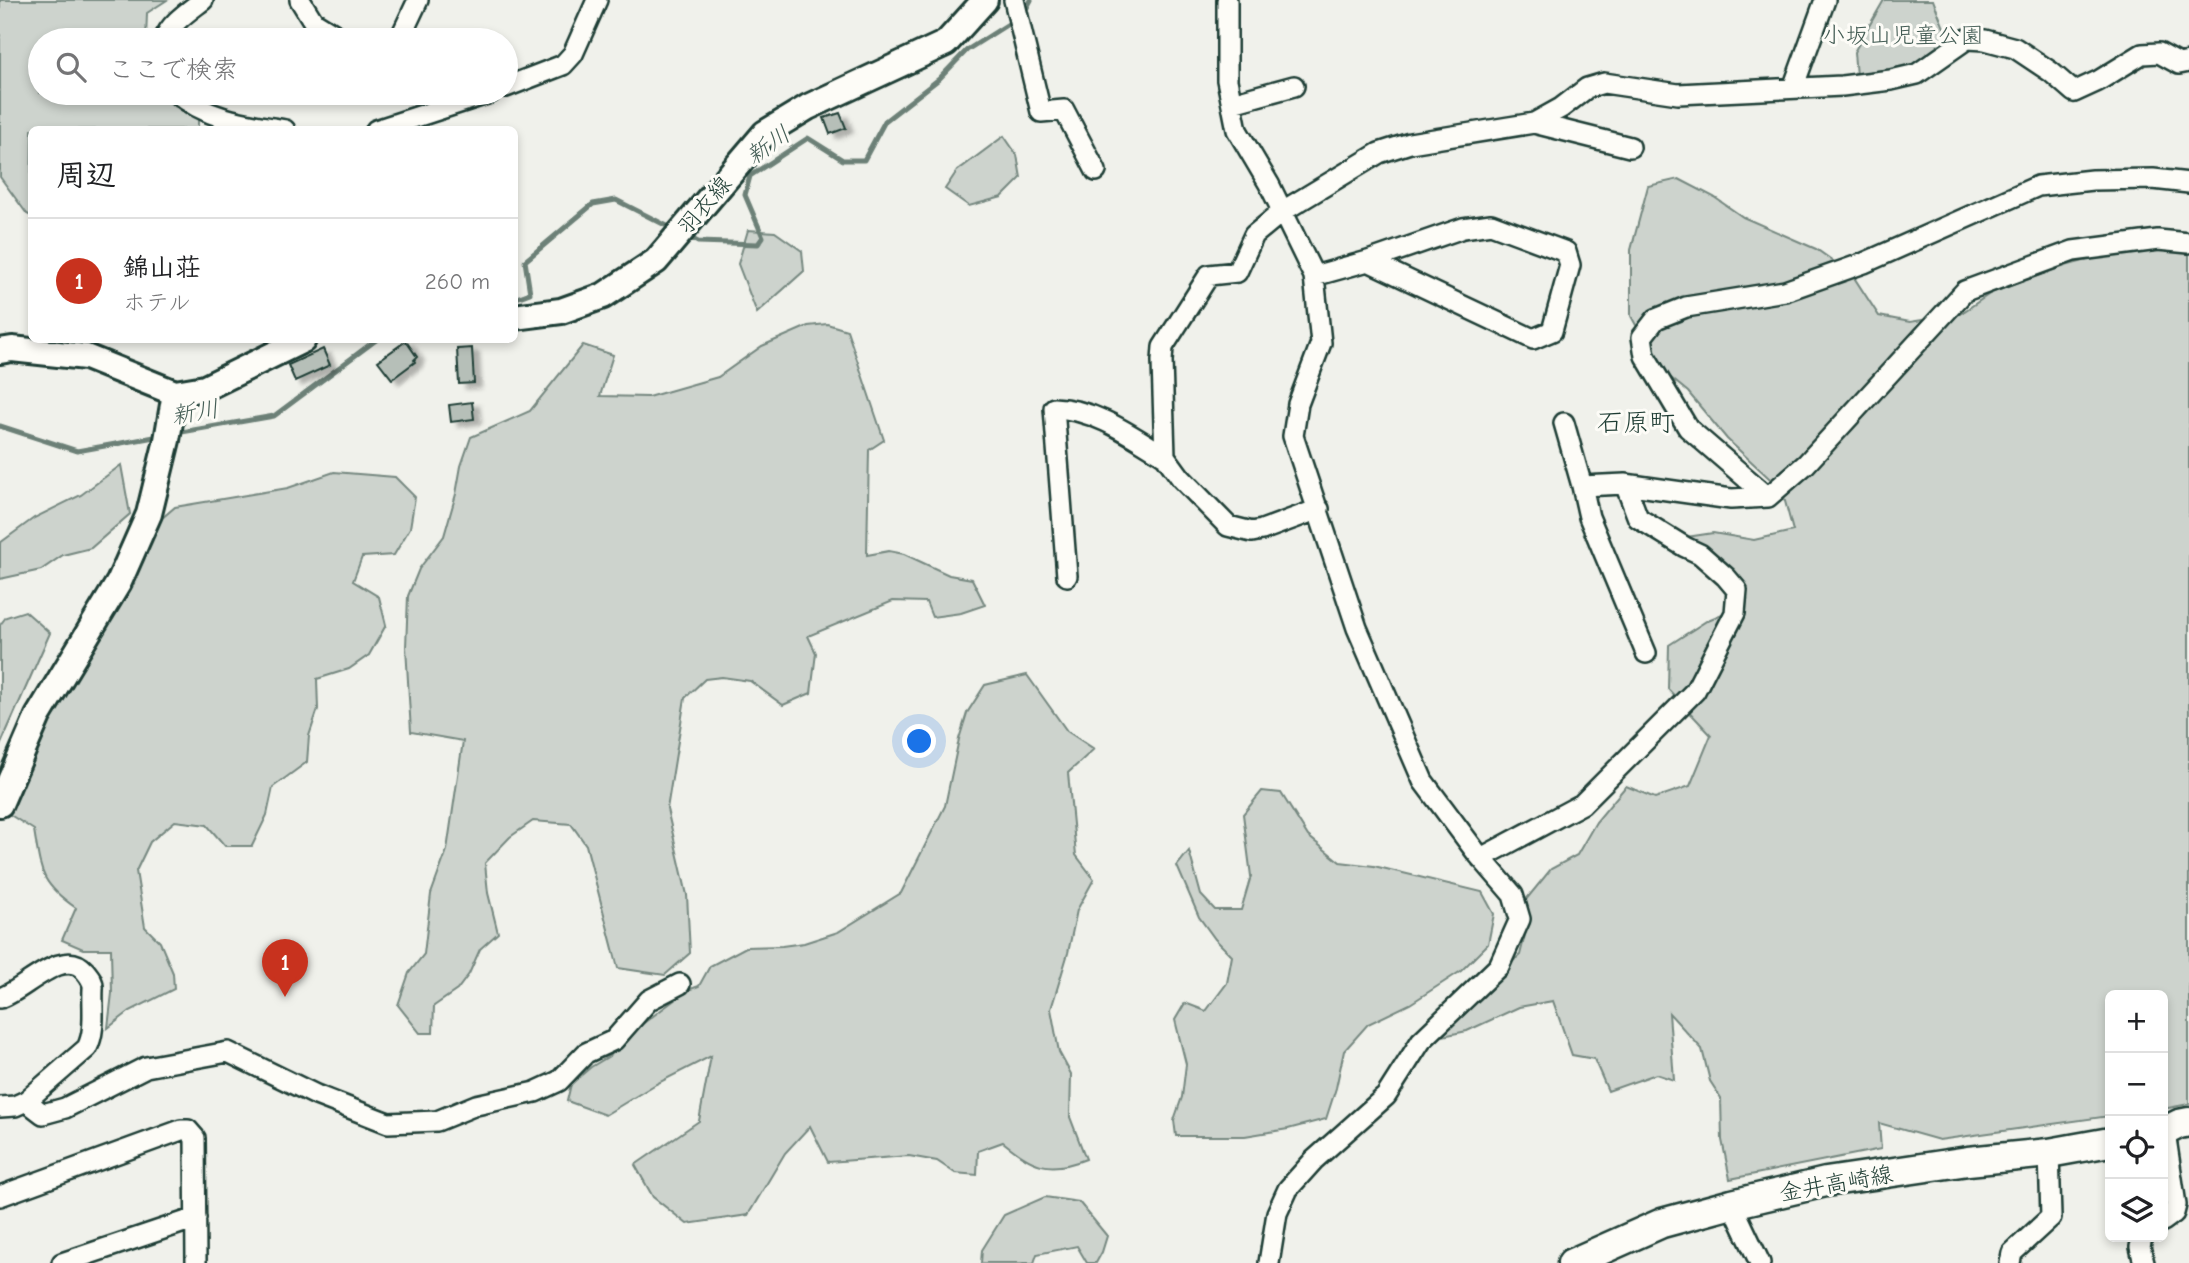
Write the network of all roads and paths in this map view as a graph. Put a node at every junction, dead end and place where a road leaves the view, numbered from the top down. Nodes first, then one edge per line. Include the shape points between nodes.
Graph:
1 (202, 0) edge
2 (300, 0) edge
3 (418, 0) edge
4 (597, 0) edge
5 (985, 0) edge
6 (1227, 0) edge
7 (1825, 0) edge
8 (1015, 2) edge
9 (172, 28) edge
10 (324, 28) edge
11 (405, 28) edge
12 (2189, 62) edge
13 (518, 82) edge
14 (1294, 86) dead end
15 (1793, 88) junction
16 (1232, 103) junction
17 (193, 105) edge
18 (453, 105) edge
19 (1534, 123) junction
20 (259, 126) edge
21 (388, 126) edge
22 (1630, 147) dead end
23 (1096, 171) dead end
24 (2189, 183) edge
25 (1283, 211) junction
26 (2189, 243) edge
27 (1368, 261) junction
28 (1314, 276) junction
29 (518, 316) edge
30 (297, 343) edge
31 (0, 351) edge
32 (175, 393) junction
33 (1564, 423) dead end
34 (1165, 456) junction
35 (1625, 484) junction
36 (1582, 486) junction
37 (1768, 497) junction
38 (1319, 509) junction
39 (1066, 576) dead end
40 (1646, 653) dead end
41 (0, 804) edge
42 (1481, 858) junction
43 (680, 984) dead end
44 (0, 998) edge
45 (26, 1101) junction
46 (0, 1107) edge
47 (2172, 1129) edge
48 (2105, 1143) edge
49 (2049, 1153) junction
50 (0, 1196) edge
51 (1732, 1204) junction
52 (196, 1217) junction
53 (2168, 1217) edge
54 (2141, 1242) edge
55 (62, 1263) edge
56 (196, 1263) edge
57 (1269, 1263) edge
58 (1572, 1263) edge
59 (1760, 1263) edge
60 (2010, 1263) edge
61 (2144, 1263) edge

1 - 9 street
2 - 10 street via 313,21
3 - 11 street
4 - 13 street via 573,54 563,65
5 - 29 street, 羽衣線 via 946,43 808,107 765,133 656,261 603,296 561,311
6 - 16 street via 1227,80
7 - 15 street
8 - 23 street via 1041,112 1064,110
12 - 15 street via 2179,64 2159,53 2142,54 2074,92 2015,48 1967,39 1917,74 1842,86
14 - 16 street
15 - 19 street via 1678,94 1604,83 1587,88
16 - 25 street via 1237,130
17 - 20 street
18 - 21 street
19 - 22 street
19 - 25 street via 1410,143 1379,153
24 - 37 street via 2153,178 2038,186 1864,263 1798,286 1686,307 1656,319 1642,337 1645,356 1688,428
25 - 28 street
25 - 34 street via 1254,235 1237,272 1209,275 1163,346
26 - 37 street via 2158,240 2073,251 1965,291 1806,464
27 - 27 street via 1463,228 1490,224 1566,252 1570,265 1552,331 1533,339
27 - 28 street
28 - 38 street via 1321,343 1298,404 1293,436
30 - 32 street via 205,388
31 - 32 street via 86,357
32 - 41 street via 149,514 119,582 38,716
33 - 36 street
34 - 38 street via 1228,526 1252,532
34 - 39 street via 1113,425 1072,408 1054,408
35 - 36 street
35 - 37 street via 1731,499
35 - 42 street via 1638,518 1700,554 1726,577 1737,590 1735,613 1695,691 1582,804
36 - 40 street via 1589,517
38 - 42 street via 1357,628 1423,781
42 - 57 street via 1513,895 1520,919 1499,965 1421,1041 1386,1096 1288,1189 1276,1213
43 - 45 street via 649,1000 614,1040 586,1053 559,1081 437,1121 388,1124 228,1052 146,1067 65,1108 43,1114
44 - 45 street via 54,965 67,962 80,965 94,983 88,1048
45 - 46 street
47 - 53 street via 2176,1205
48 - 49 main road, 金井高崎線
49 - 51 main road, 金井高崎線 via 1826,1182
49 - 60 street via 2050,1217 2012,1253
50 - 52 street via 188,1130 195,1138
51 - 58 main road, 金井高崎線 via 1662,1223
51 - 59 street
52 - 55 street
52 - 56 street
54 - 61 street

